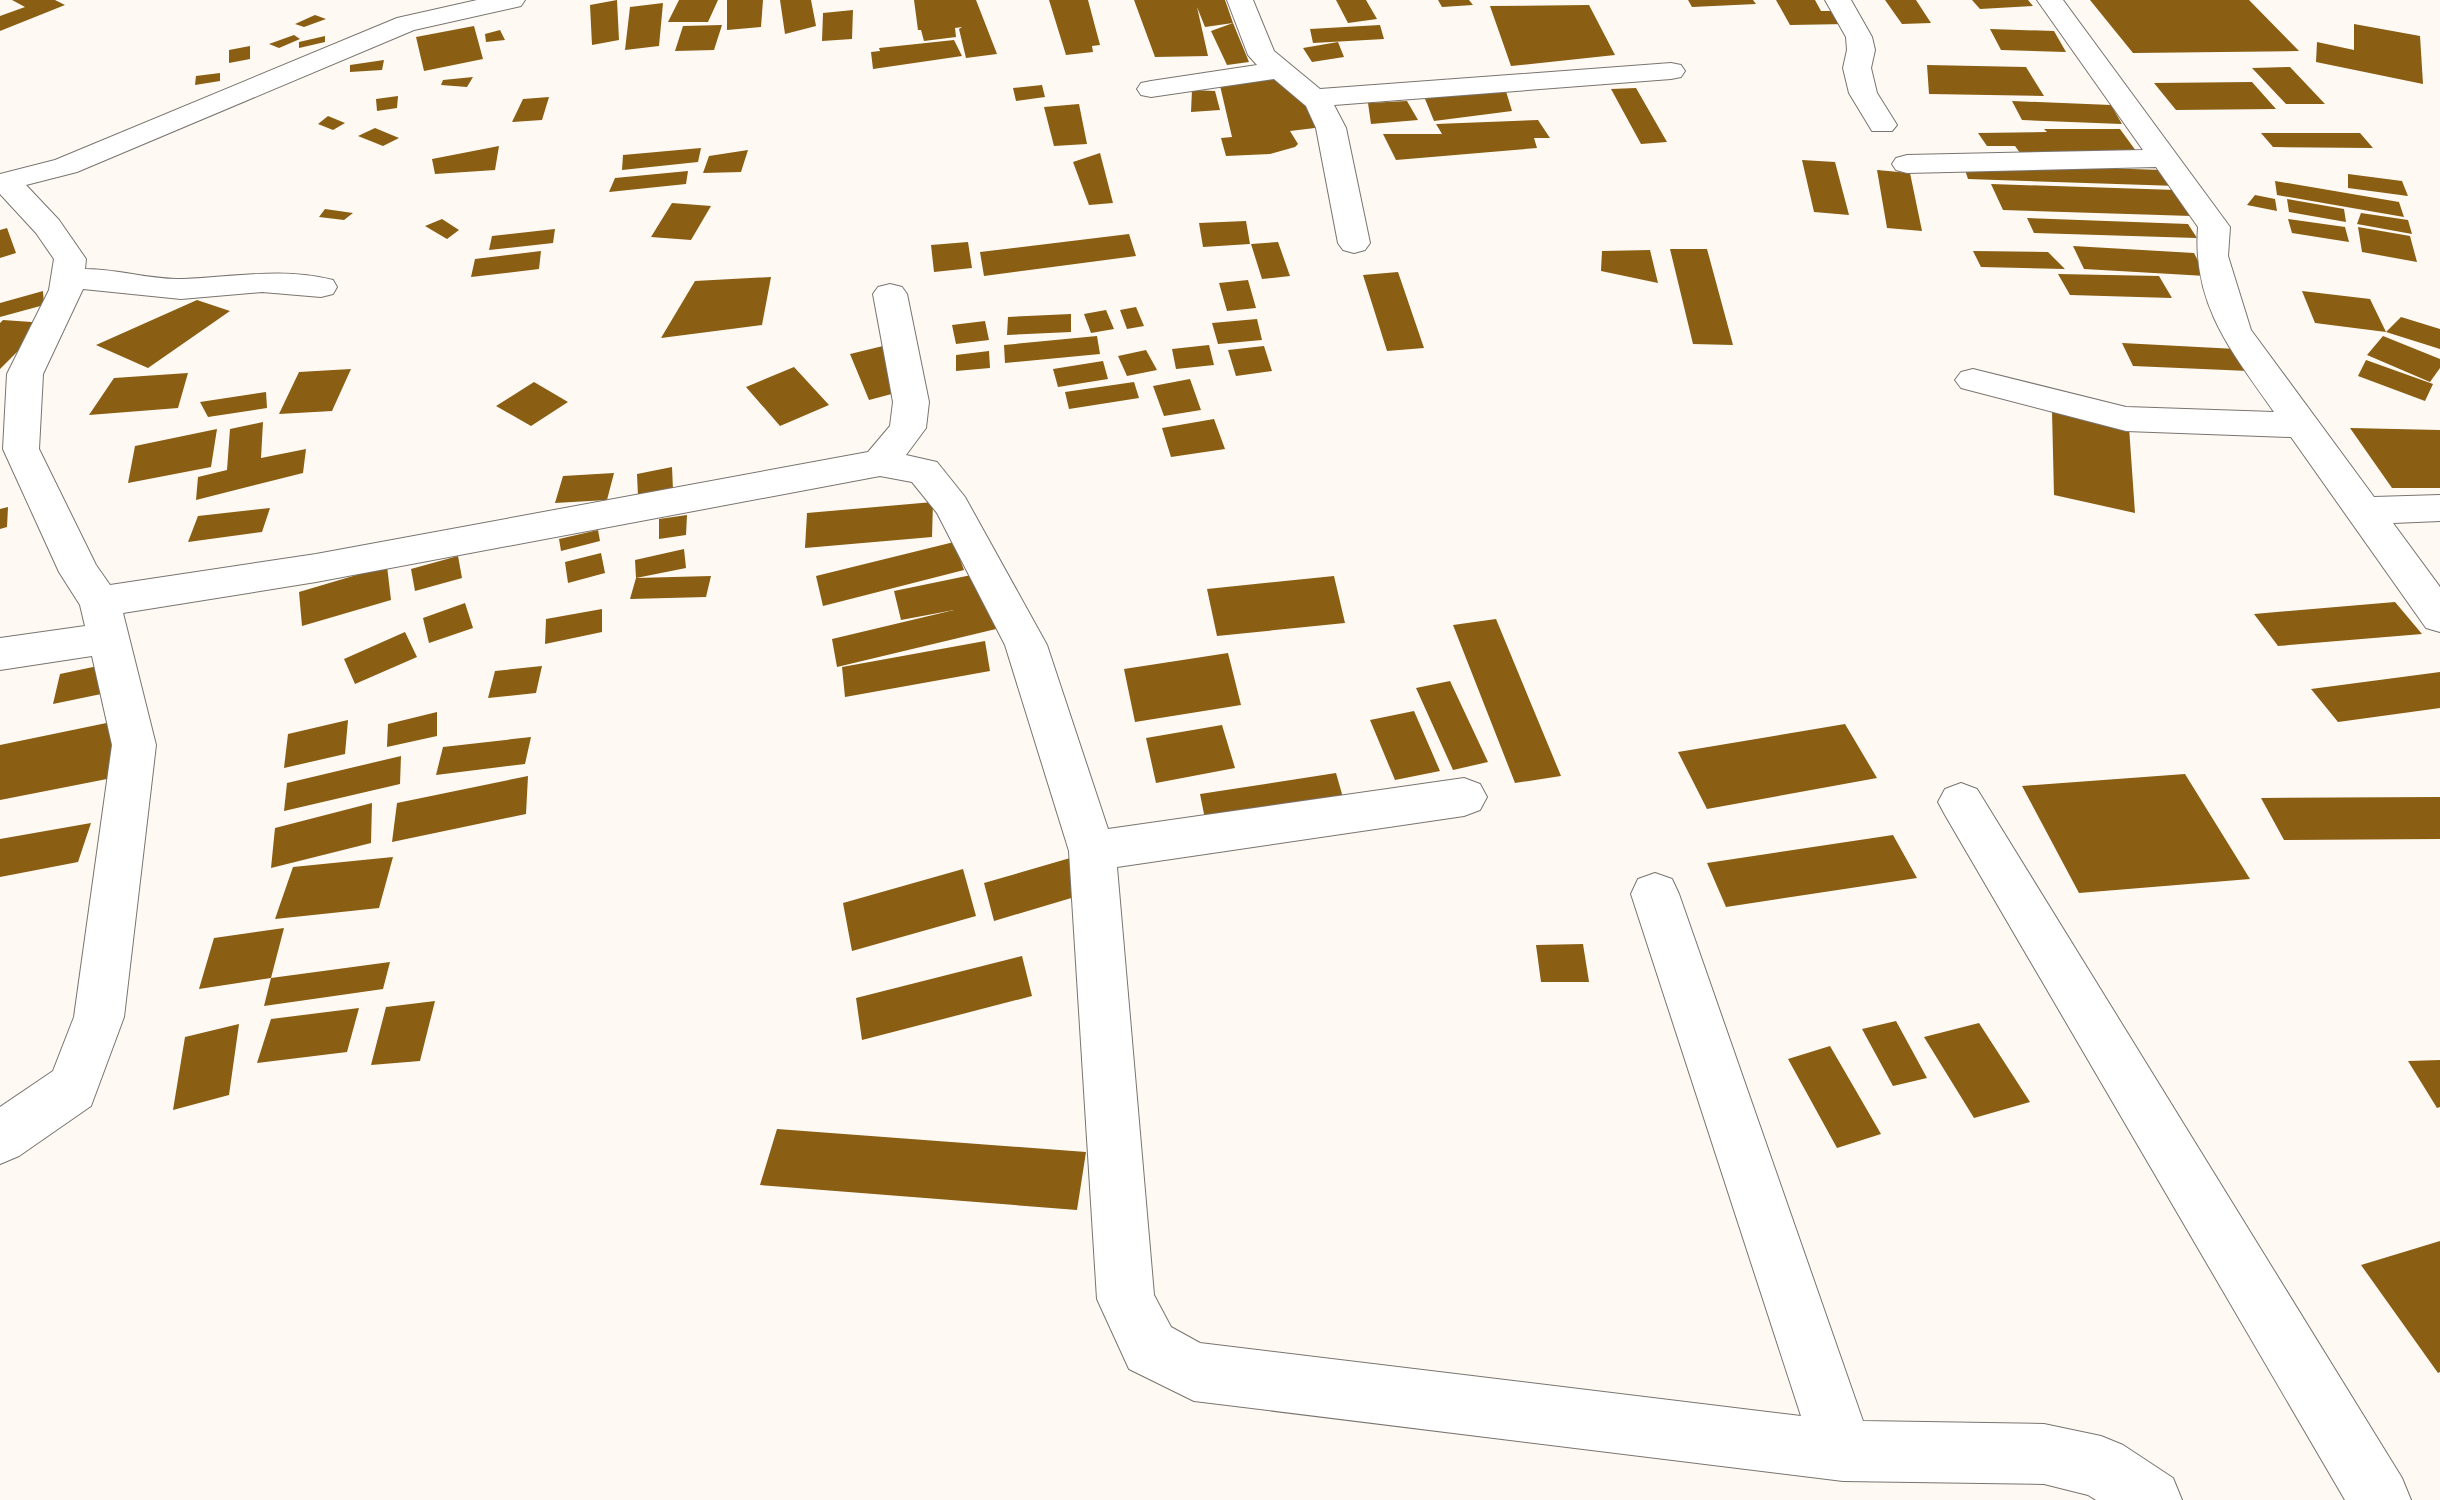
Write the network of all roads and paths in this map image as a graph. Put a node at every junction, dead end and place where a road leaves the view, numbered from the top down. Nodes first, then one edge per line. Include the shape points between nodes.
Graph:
1 (512, 0) edge
2 (1240, 0) edge
3 (1838, 0) edge
4 (2050, 0) edge
5 (1277, 70) junction
6 (1671, 71) dead end
7 (1151, 89) dead end
8 (1313, 98) junction
9 (1882, 125) dead end
10 (2164, 158) junction
11 (1907, 164) dead end
12 (3, 182) edge
13 (1354, 243) dead end
14 (68, 279) junction
15 (321, 287) dead end
16 (890, 294) dead end
17 (12, 377) edge
18 (1973, 380) dead end
19 (2302, 425) junction
20 (880, 463) junction
21 (2440, 508) edge
22 (2364, 511) junction
23 (2440, 617) edge
24 (104, 620) junction
25 (0, 654) edge
26 (1464, 797) dead end
27 (1961, 802) dead end
28 (1092, 851) junction
29 (1655, 894) dead end
30 (0, 1138) edge
31 (1843, 1451) junction
32 (2151, 1500) edge
33 (2380, 1500) edge

1 - 12 street via 406,24 66,166
2 - 5 street via 1262,55
3 - 9 street via 1859,37 1857,68 1863,93
4 - 10 street
5 - 7 street
5 - 8 street
6 - 8 street
8 - 13 street via 1331,128
10 - 11 street
10 - 19 street via 2214,227 2212,256 2234,331
12 - 14 street via 48,227 70,259
14 - 15 street via 181,289 262,282
14 - 17 street
16 - 20 street via 911,402 908,428
17 - 24 street via 21,449
18 - 19 street via 2126,419
19 - 22 street
20 - 24 street via 316,568
20 - 28 street via 924,471 952,506 1026,645
21 - 22 street
22 - 23 street
24 - 25 street
24 - 30 street via 134,745 99,1017 73,1088
26 - 28 street
27 - 33 street
28 - 31 street via 1126,1299 1150,1348 1194,1372
29 - 31 street
31 - 32 street via 2044,1454 2101,1467

